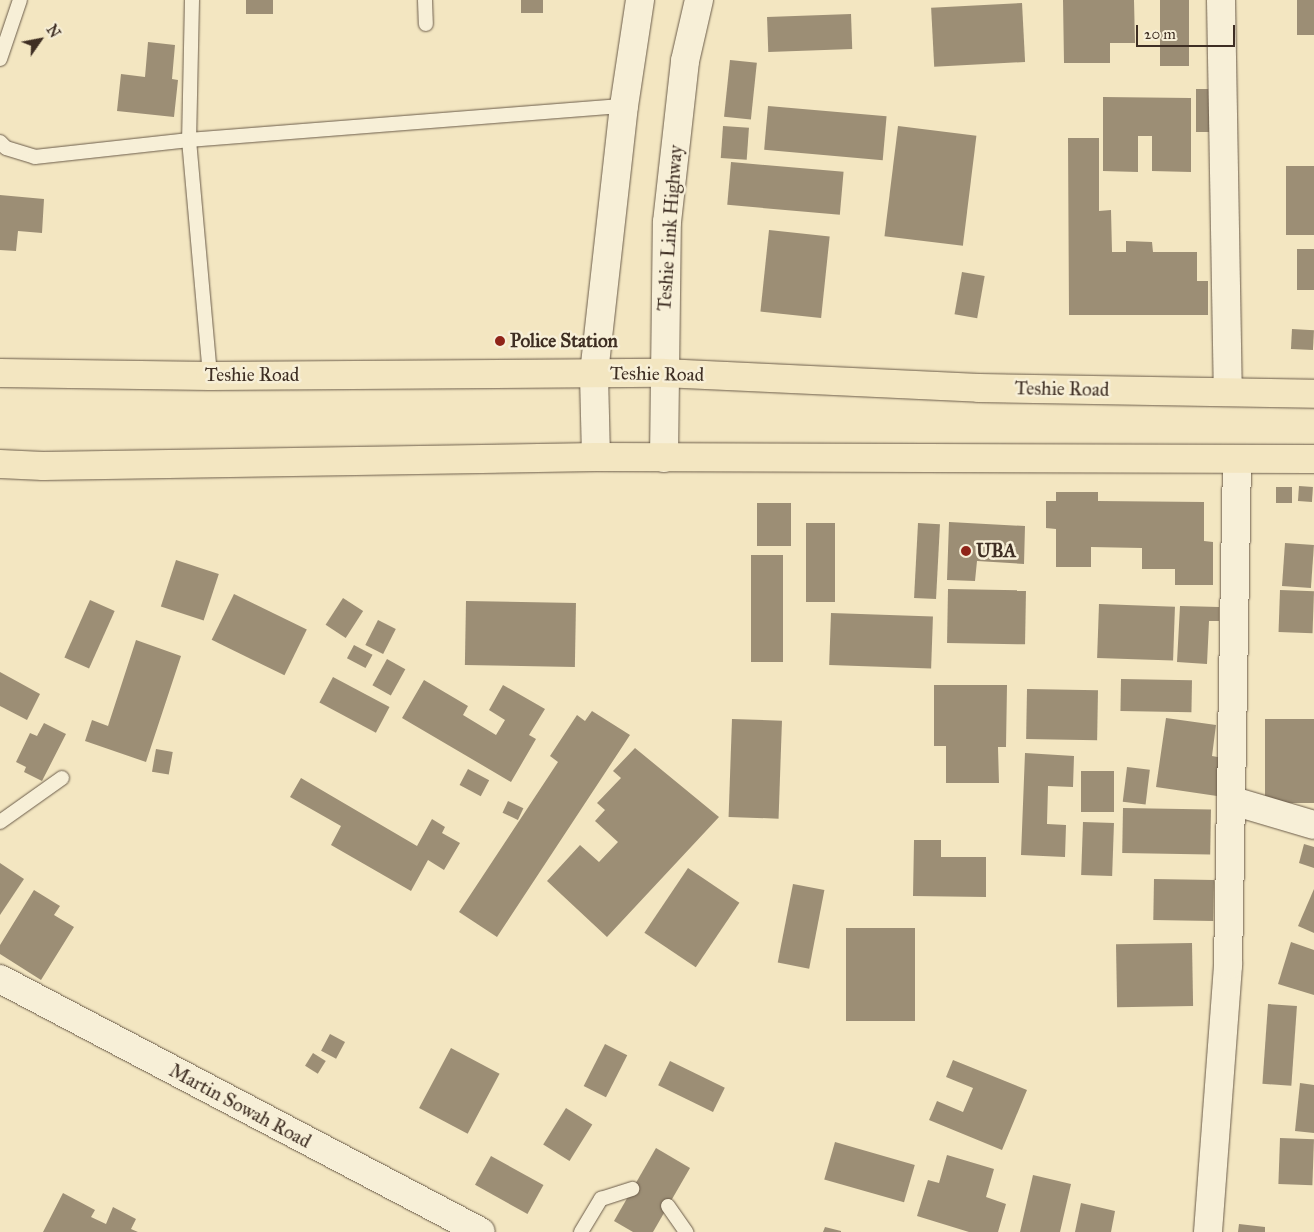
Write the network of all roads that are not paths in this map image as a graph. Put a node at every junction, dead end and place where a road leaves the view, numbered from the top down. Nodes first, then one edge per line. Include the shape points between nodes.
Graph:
1 (20, 0) edge
2 (192, 0) edge
3 (425, 0) edge
4 (640, 0) edge
5 (699, 0) edge
6 (1221, 0) edge
7 (426, 24) dead end
8 (0, 59) edge
9 (624, 106) junction
10 (189, 140) junction
11 (0, 142) edge
12 (0, 373) edge
13 (594, 373) junction
14 (663, 373) junction
15 (210, 376) junction
16 (1228, 392) junction
17 (1314, 394) edge
18 (596, 457) junction
19 (664, 458) junction
20 (1237, 459) junction
21 (1314, 459) edge
22 (0, 464) edge
23 (62, 778) dead end
24 (1233, 801) junction
25 (0, 822) edge
26 (1314, 825) edge
27 (0, 980) edge
28 (632, 1189) dead end
29 (668, 1206) dead end
30 (481, 1232) edge
31 (581, 1232) edge
32 (686, 1232) edge
33 (1208, 1232) edge

1 - 8 lane
2 - 10 lane
3 - 7 lane
4 - 9 street
5 - 14 street, Teshie Link Highway via 684,61 667,222
6 - 16 street
9 - 10 lane
9 - 13 street
10 - 11 lane via 35,157 6,148
10 - 15 lane
12 - 15 main road, Teshie Road
13 - 14 main road, Teshie Road
13 - 15 main road, Teshie Road
13 - 18 street
14 - 16 main road, Teshie Road via 979,388
14 - 19 street, Teshie Link Highway
16 - 17 main road, Teshie Road
18 - 19 main road
18 - 22 main road via 62,466
19 - 20 main road
20 - 21 main road
20 - 24 street
23 - 25 lane
24 - 26 street
24 - 33 street via 1228,965
27 - 30 street, Martin Sowah Road
28 - 31 lane via 601,1199
29 - 32 lane

